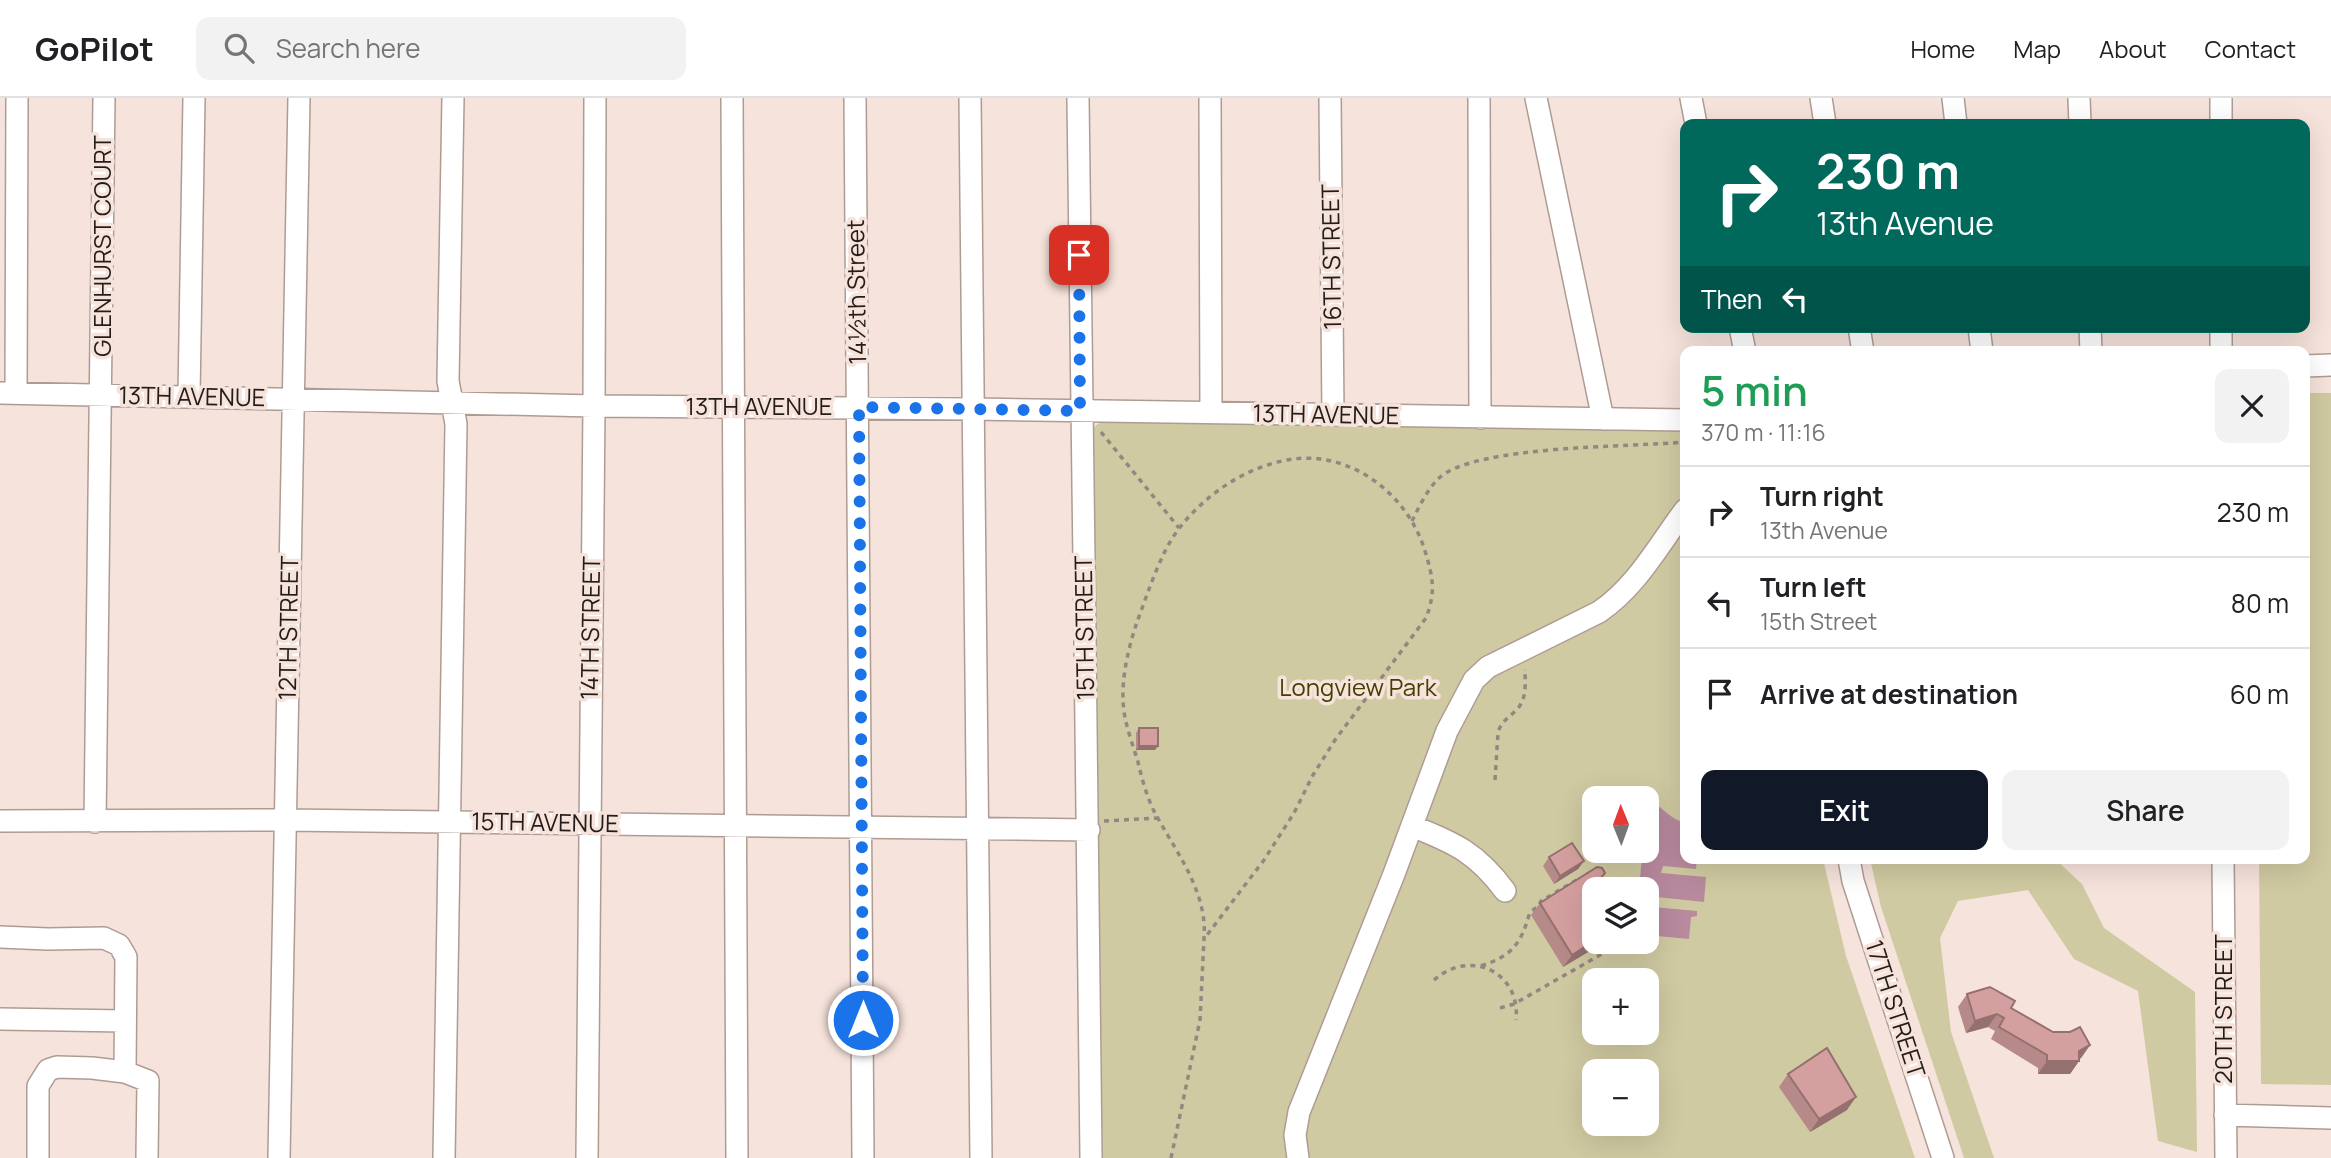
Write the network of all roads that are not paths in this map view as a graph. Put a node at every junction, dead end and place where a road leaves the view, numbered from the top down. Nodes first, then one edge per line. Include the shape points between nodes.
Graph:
1 (17, 98) edge
2 (104, 98) edge
3 (194, 98) edge
4 (299, 98) edge
5 (453, 98) edge
6 (595, 98) edge
7 (732, 98) edge
8 (855, 98) edge
9 (970, 98) edge
10 (1078, 98) edge
11 (1210, 98) edge
12 (1330, 98) edge
13 (1479, 98) edge
14 (1536, 98) edge
15 (1691, 98) edge
16 (1821, 98) edge
17 (1953, 98) edge
18 (2079, 98) edge
19 (2221, 98) edge
20 (1695, 119) edge
21 (1824, 119) edge
22 (1955, 119) edge
23 (2080, 119) edge
24 (2221, 119) edge
25 (2331, 365) edge
26 (2310, 366) edge
27 (8, 393) edge
28 (102, 394) junction
29 (189, 396) junction
30 (295, 399) junction
31 (452, 403) junction
32 (594, 406) junction
33 (734, 407) junction
34 (859, 407) junction
35 (973, 409) junction
36 (1211, 413) junction
37 (1333, 415) junction
38 (1088, 418) junction
39 (1480, 418) junction
40 (1603, 419) junction
41 (1680, 420) edge
42 (1680, 517) edge
43 (285, 820) junction
44 (0, 821) edge
45 (450, 821) junction
46 (95, 822) junction
47 (589, 824) junction
48 (1089, 825) junction
49 (735, 826) junction
50 (1412, 826) junction
51 (862, 827) junction
52 (979, 830) junction
53 (1850, 864) edge
54 (2223, 864) edge
55 (1505, 891) dead end
56 (0, 937) edge
57 (0, 1019) edge
58 (125, 1021) junction
59 (125, 1072) junction
60 (2225, 1115) junction
61 (2331, 1118) edge
62 (38, 1158) edge
63 (147, 1158) edge
64 (279, 1158) edge
65 (444, 1158) edge
66 (587, 1158) edge
67 (737, 1158) edge
68 (863, 1158) edge
69 (981, 1158) edge
70 (1091, 1158) edge
71 (1298, 1158) edge
72 (1943, 1158) edge
73 (2226, 1158) edge

1 - 27 street
2 - 28 street, GLENHURST COURT
3 - 29 street
4 - 30 street, 12TH STREET
5 - 31 street via 448,381
6 - 32 street, 14TH STREET
7 - 33 street
8 - 34 street, 14½th Street
9 - 35 street
10 - 38 street, 15TH STREET
11 - 36 street
12 - 37 street, 16TH STREET
13 - 39 street
14 - 40 street
15 - 20 street
16 - 21 street
17 - 22 street
18 - 23 street
19 - 24 street
25 - 26 street
27 - 28 street, 13TH AVENUE
28 - 29 street, 13TH AVENUE
28 - 46 street, GLENHURST COURT
29 - 30 street, 13TH AVENUE
30 - 31 street, 13TH AVENUE
30 - 43 street, 12TH STREET
31 - 32 street, 13TH AVENUE
31 - 45 street via 456,424
32 - 33 street, 13TH AVENUE
32 - 47 street, 14TH STREET
33 - 34 street, 13TH AVENUE
33 - 49 street
34 - 35 street, 13TH AVENUE
34 - 51 street, 14½th Street
35 - 38 street, 13TH AVENUE
35 - 52 street
36 - 37 street, 13TH AVENUE
36 - 38 street, 13TH AVENUE
37 - 39 street, 13TH AVENUE
38 - 48 street, 15TH STREET
39 - 40 street, 13TH AVENUE
40 - 41 street, 13TH AVENUE
42 - 50 street via 1616,600 1488,667 1474,680 1447,731
43 - 45 street, 15TH AVENUE
43 - 46 street, 15TH AVENUE
43 - 64 street, 12TH STREET
44 - 46 street, 15TH AVENUE
45 - 47 street, 15TH AVENUE
45 - 65 street
47 - 49 street, 15TH AVENUE
47 - 66 street, 14TH STREET
48 - 52 street, 15TH AVENUE
48 - 70 street, 15TH STREET
49 - 51 street, 15TH AVENUE
49 - 67 street
50 - 55 street via 1465,849
50 - 71 street via 1299,1112
51 - 52 street, 15TH AVENUE
51 - 68 street, 14½th Street
52 - 69 street
53 - 72 street, 17TH STREET
54 - 60 street, 20TH STREET
56 - 58 street via 104,938 119,945 126,957
57 - 58 street
58 - 59 street
59 - 62 street via 48,1070 38,1086
59 - 63 street via 148,1081
60 - 61 street
60 - 73 street, 20TH STREET

